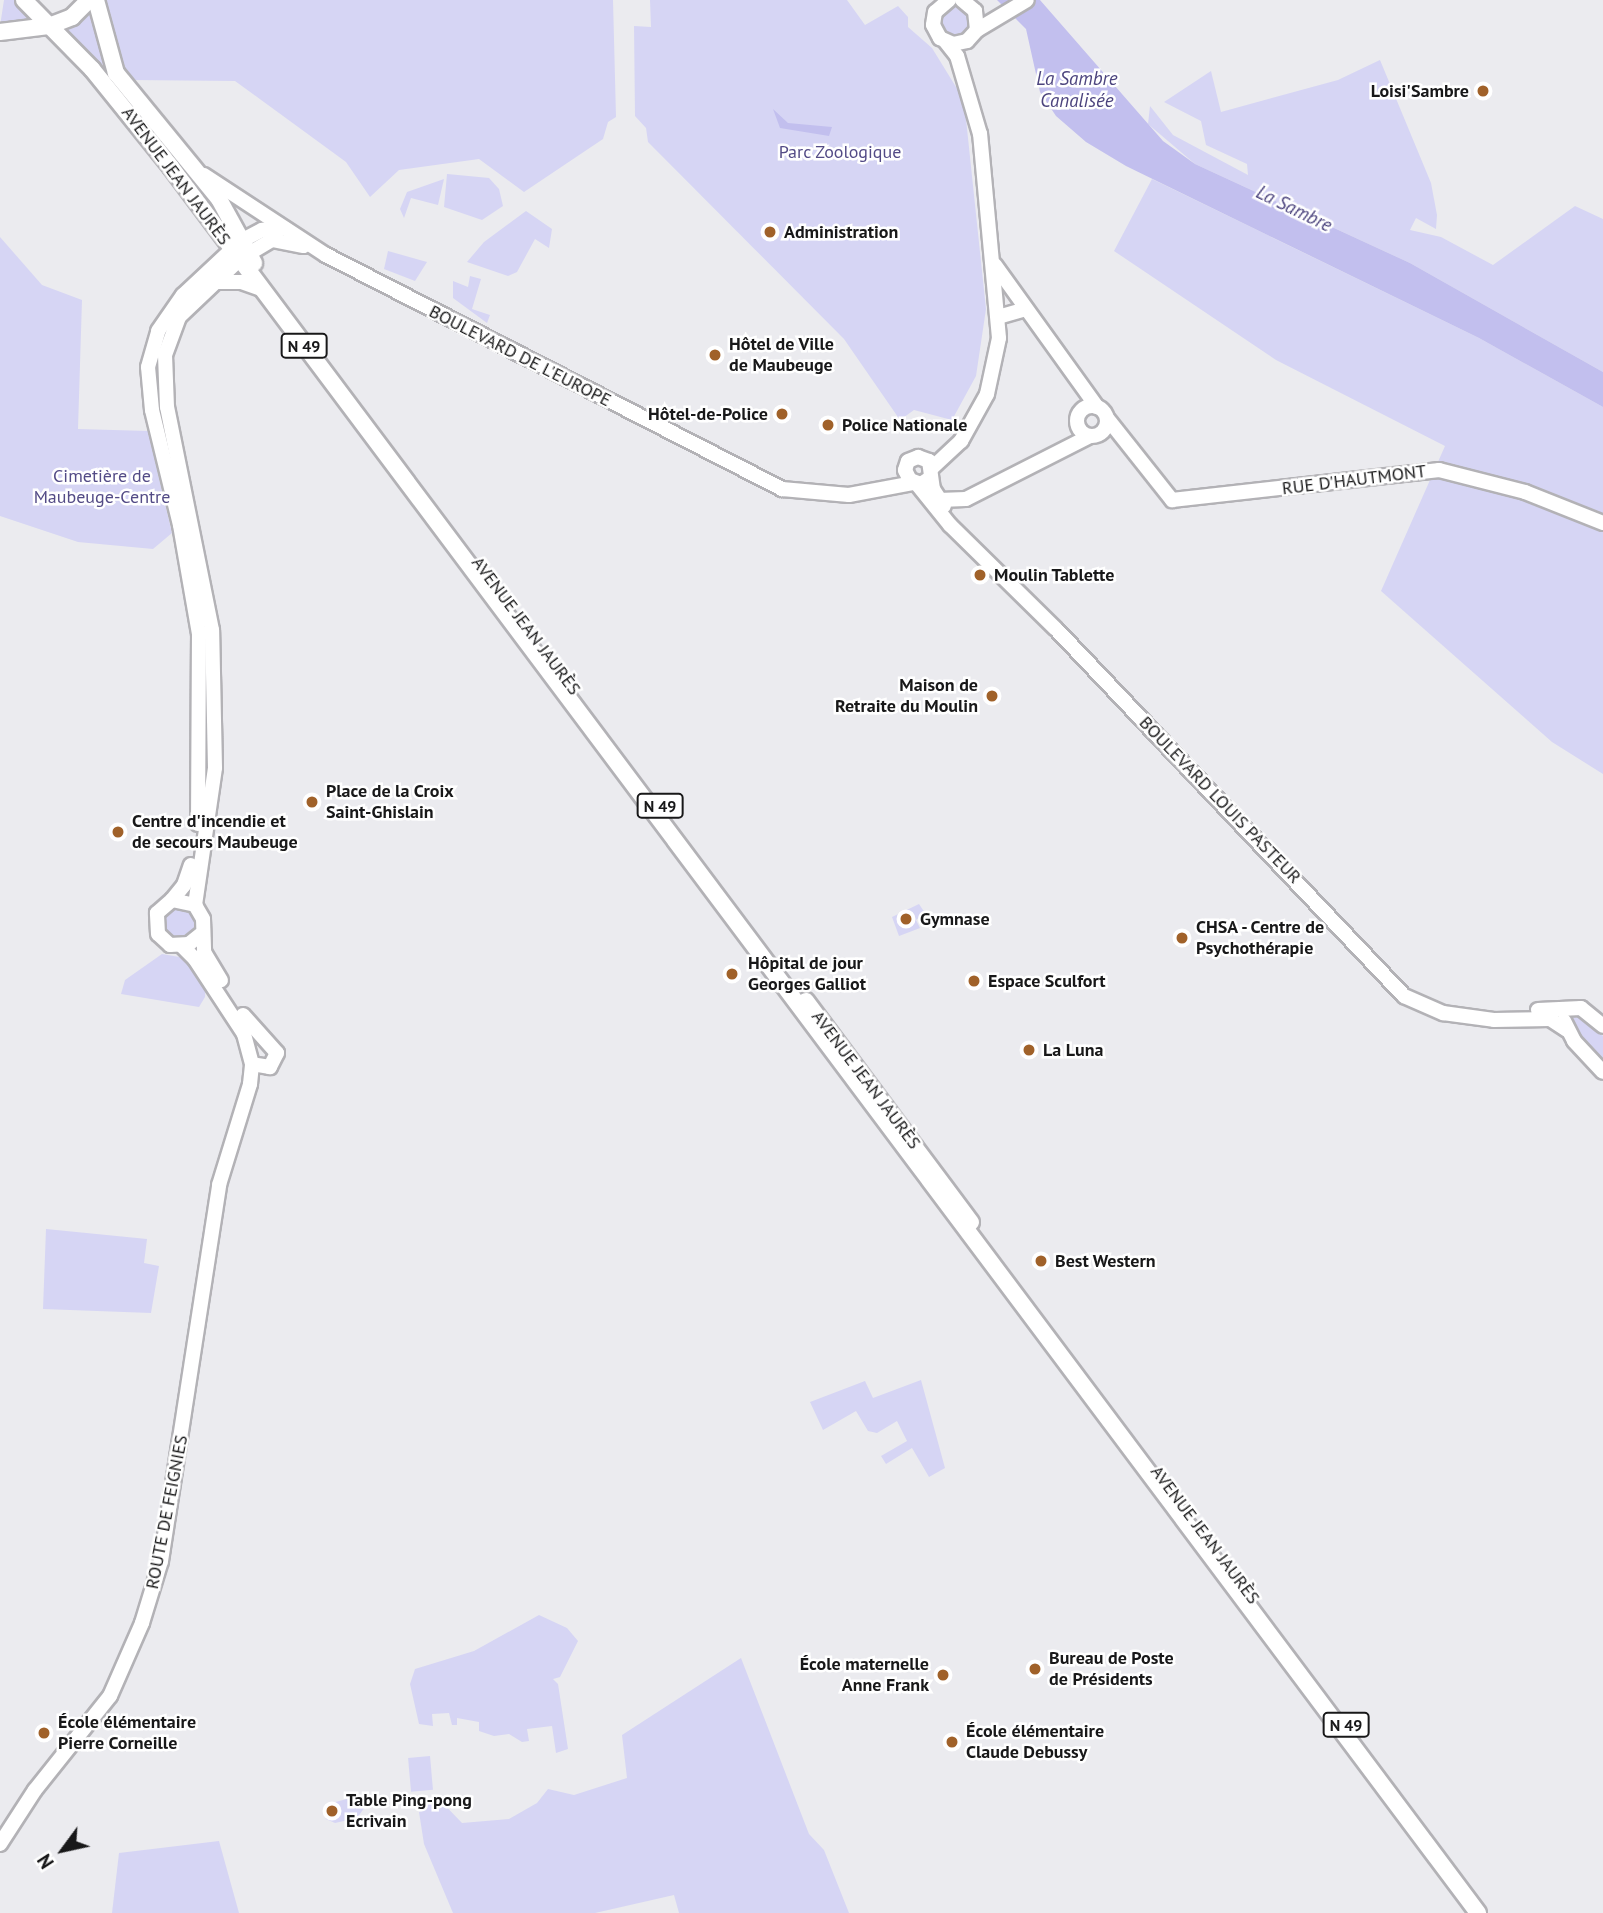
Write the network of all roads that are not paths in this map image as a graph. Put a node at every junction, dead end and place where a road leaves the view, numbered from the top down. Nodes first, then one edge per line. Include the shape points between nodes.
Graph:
1 (24, 0) edge
2 (89, 0) edge
3 (96, 0) edge
4 (949, 0) edge
5 (964, 0) edge
6 (1027, 0) edge
7 (49, 26) junction
8 (0, 32) edge
9 (972, 35) junction
10 (946, 42) junction
11 (971, 96) junction
12 (188, 163) junction
13 (216, 228) junction
14 (285, 228) junction
15 (240, 251) junction
16 (326, 255) junction
17 (218, 260) junction
18 (994, 263) junction
19 (213, 282) junction
20 (261, 289) junction
21 (1026, 309) junction
22 (998, 317) junction
23 (1096, 411) junction
24 (1078, 423) junction
25 (1096, 435) junction
26 (1126, 442) junction
27 (1068, 443) junction
28 (905, 470) junction
29 (924, 474) junction
30 (872, 491) junction
31 (939, 500) junction
32 (1603, 523) edge
33 (971, 542) junction
34 (172, 900) junction
35 (195, 905) junction
36 (200, 934) junction
37 (182, 946) junction
38 (1570, 1011) junction
39 (1478, 1017) junction
40 (1603, 1026) edge
41 (1567, 1030) junction
42 (265, 1040) junction
43 (250, 1048) junction
44 (259, 1066) junction
45 (1603, 1072) edge
46 (1362, 1753) junction
47 (0, 1844) edge
48 (1478, 1913) edge
49 (1488, 1913) edge

1 - 7 main road, AVENUE JEAN JAURÈS
2 - 7 main road via 72,17
3 - 12 main road, AVENUE JEAN JAURÈS / N 49 via 116,73
4 - 10 street via 939,6 933,21
5 - 9 street via 975,11
6 - 9 street
7 - 8 main road
7 - 13 main road, AVENUE JEAN JAURÈS / N 49 via 116,96
9 - 10 street
9 - 11 street
10 - 11 street via 957,56
11 - 18 street via 988,181
12 - 14 street, BOULEVARD DE L'EUROPE via 248,208
12 - 15 main road, AVENUE JEAN JAURÈS / N 49 via 224,207
13 - 15 main road, AVENUE JEAN JAURÈS / N 49
13 - 17 street
14 - 15 street via 262,230
14 - 16 street, BOULEVARD DE L'EUROPE
15 - 16 street via 282,240
15 - 17 street
15 - 19 street
15 - 20 main road, AVENUE JEAN JAURÈS / N 49
15 - 46 main road, AVENUE JEAN JAURÈS / N 49
16 - 30 street, BOULEVARD DE L'EUROPE via 782,489 830,496
17 - 34 street via 170,311 148,367 152,410 193,590 201,670 200,813 189,874
18 - 21 street
18 - 22 street
19 - 20 street via 241,282
19 - 35 street via 179,317 165,355 164,375 212,630 215,768
20 - 46 main road, AVENUE JEAN JAURÈS / N 49
21 - 22 street
21 - 23 street via 1082,382
22 - 29 street via 987,394 966,430
23 - 24 street
23 - 25 street
23 - 26 street, RUE D'HAUTMONT
24 - 25 street
24 - 27 street
25 - 26 street
25 - 27 street
26 - 32 street, RUE D'HAUTMONT via 1164,495 1181,502 1439,470 1524,492
27 - 31 street via 966,499
28 - 29 street
28 - 29 street, BOULEVARD DE L'EUROPE via 911,459
28 - 30 street, BOULEVARD DE L'EUROPE
29 - 30 street, BOULEVARD DE L'EUROPE
29 - 31 street
29 - 33 street, BOULEVARD LOUIS PASTEUR via 945,520
31 - 33 street
33 - 39 street, BOULEVARD LOUIS PASTEUR via 1398,991 1432,1011
34 - 35 street
34 - 37 street via 157,913 156,926 163,940
35 - 36 street via 203,919
36 - 37 street
36 - 42 street via 204,952 252,1029
37 - 43 street via 216,989
38 - 39 street
38 - 40 street via 1581,1008
38 - 41 street via 1564,1021
39 - 41 street, BOULEVARD LOUIS PASTEUR via 1550,1019
41 - 45 street
42 - 43 street
42 - 44 street via 277,1053 273,1065
43 - 44 street
44 - 47 street, ROUTE DE FEIGNIES via 215,1222 154,1590 110,1696 35,1790
46 - 48 main road, AVENUE JEAN JAURÈS / N 49
46 - 49 main road, AVENUE JEAN JAURÈS / N 49

